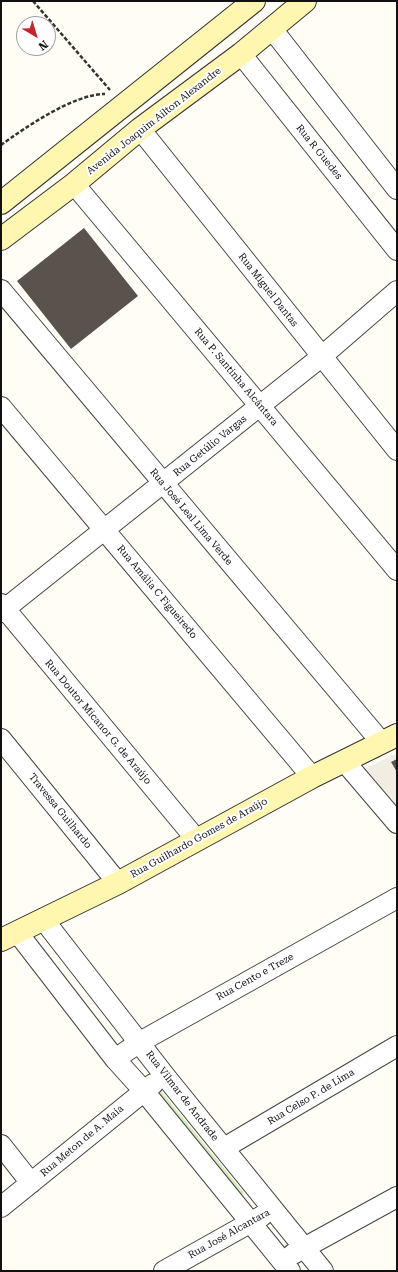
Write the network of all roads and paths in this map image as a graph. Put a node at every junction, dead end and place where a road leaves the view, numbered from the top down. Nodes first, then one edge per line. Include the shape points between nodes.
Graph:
1 (33, 1) edge
2 (254, 1) edge
3 (305, 1) edge
4 (272, 29) junction
5 (241, 54) junction
6 (123, 106) junction
7 (140, 130) junction
8 (1, 145) edge
9 (74, 184) junction
10 (397, 189) edge
11 (1, 203) edge
12 (1, 239) edge
13 (397, 250) edge
14 (1, 290) edge
15 (397, 291) edge
16 (321, 357) junction
17 (1, 407) edge
18 (260, 407) junction
19 (397, 450) edge
20 (164, 484) junction
21 (105, 531) junction
22 (397, 570) edge
23 (2, 608) edge
24 (1, 739) edge
25 (389, 739) edge
26 (345, 762) junction
27 (312, 778) junction
28 (397, 823) edge
29 (196, 839) junction
30 (118, 882) junction
31 (397, 898) edge
32 (43, 919) junction
33 (9, 936) edge
34 (140, 1042) junction
35 (397, 1046) edge
36 (115, 1059) junction
37 (165, 1076) junction
38 (143, 1090) junction
39 (1, 1145) edge
40 (224, 1148) junction
41 (31, 1183) junction
42 (397, 1197) edge
43 (1, 1207) edge
44 (273, 1210) junction
45 (250, 1223) junction
46 (304, 1247) junction
47 (286, 1266) edge
48 (164, 1271) edge
49 (323, 1271) edge

1 - 6 path
2 - 6 street
3 - 4 street, Avenida Joaquim Ailton Alexandre
4 - 5 street, Avenida Joaquim Ailton Alexandre
4 - 10 street
5 - 7 street, Avenida Joaquim Ailton Alexandre
5 - 13 street, Rua R Guedes
6 - 8 path via 110,94 93,94 36,120
6 - 11 street
7 - 9 street, Avenida Joaquim Ailton Alexandre
7 - 16 street, Rua Miguel Dantas
9 - 12 street, Avenida Joaquim Ailton Alexandre
9 - 18 street, Rua P. Santinha Alcântara
14 - 20 street, Rua José Leal Lima Verde
15 - 16 street, Rua Getúlio Vargas
16 - 18 street, Rua Getúlio Vargas
16 - 19 street, Rua Miguel Dantas
17 - 21 street, Rua Amália C Figueiredo
18 - 20 street, Rua Getúlio Vargas
18 - 22 street, Rua P. Santinha Alcântara
20 - 21 street, Rua Getúlio Vargas
20 - 25 street, Rua José Leal Lima Verde
21 - 23 street, Rua Getúlio Vargas
21 - 27 street, Rua Amália C Figueiredo
23 - 29 street, Rua Doutor Micanor G. de Araújo
24 - 30 street, Travessa Guilhardo
25 - 26 street, Rua Guilhardo Gomes de Araújo
26 - 27 street, Rua Guilhardo Gomes de Araújo
26 - 28 street
27 - 29 street, Rua Guilhardo Gomes de Araújo
29 - 30 street, Rua Guilhardo Gomes de Araújo
30 - 32 street, Rua Guilhardo Gomes de Araújo
31 - 34 street, Rua Cento e Treze
32 - 33 street, Rua Guilhardo Gomes de Araújo
32 - 34 street, Rua Vilmar de Andrade
33 - 36 street
34 - 36 street, Rua Cento e Treze
34 - 37 street, Rua Vilmar de Andrade
35 - 40 street, Rua Celso P. de Lima
36 - 38 street
37 - 38 street, Rua Meton de A. Maia
37 - 40 street, Rua Vilmar de Andrade
38 - 41 street, Rua Meton de A. Maia
38 - 45 street
39 - 41 street
40 - 44 street, Rua Vilmar de Andrade
41 - 43 street, Rua Meton de A. Maia
42 - 46 street
44 - 45 street, Rua José Alcantara
44 - 46 street, Rua Vilmar de Andrade
45 - 47 street
45 - 48 street, Rua José Alcantara
46 - 47 street
46 - 49 street, Rua Vilmar de Andrade

